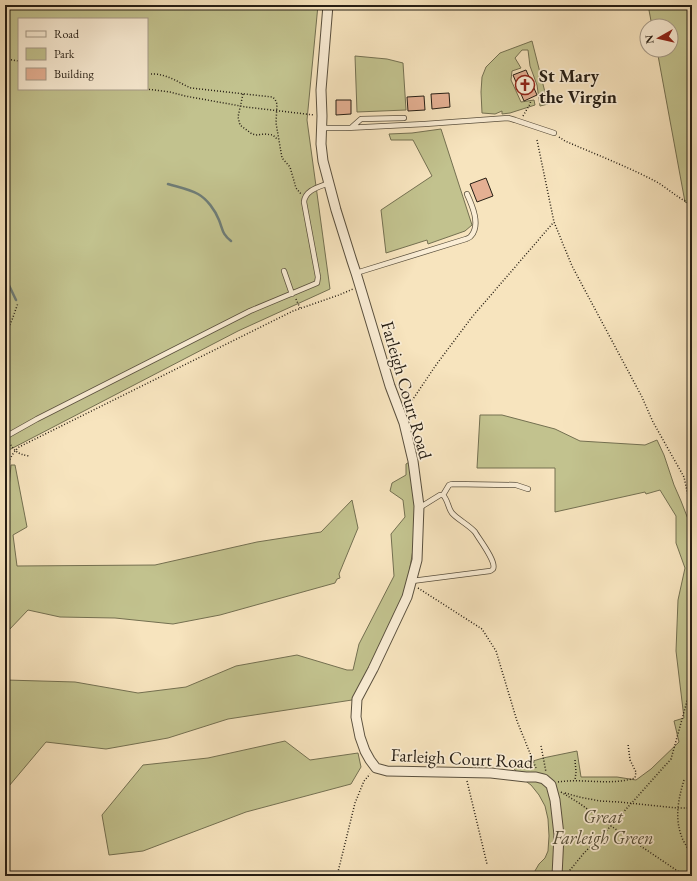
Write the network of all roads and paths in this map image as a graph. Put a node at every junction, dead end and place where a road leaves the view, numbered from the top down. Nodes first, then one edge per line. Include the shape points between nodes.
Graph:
1 (328, 5) edge
2 (5, 59) edge
3 (18, 61) edge
4 (151, 74) dead end
5 (148, 89) edge
6 (243, 94) junction
7 (531, 100) dead end
8 (240, 105) junction
9 (276, 111) junction
10 (322, 116) junction
11 (404, 118) dead end
12 (521, 122) junction
13 (322, 128) junction
14 (352, 128) junction
15 (554, 133) joint
16 (278, 140) junction
17 (537, 140) dead end
18 (329, 183) junction
19 (467, 194) dead end
20 (304, 197) junction
21 (692, 204) edge
22 (554, 222) junction
23 (284, 271) dead end
24 (356, 273) junction
25 (360, 286) junction
26 (293, 293) junction
27 (18, 303) dead end
28 (300, 308) junction
29 (5, 336) edge
30 (402, 416) junction
31 (6, 437) edge
32 (15, 451) junction
33 (29, 456) dead end
34 (528, 489) dead end
35 (5, 492) edge
36 (443, 495) junction
37 (419, 508) junction
38 (692, 514) edge
39 (411, 582) junction
40 (692, 682) edge
41 (628, 744) dead end
42 (541, 746) dead end
43 (575, 760) dead end
44 (376, 768) junction
45 (466, 773) junction
46 (575, 780) junction
47 (684, 780) dead end
48 (545, 781) junction
49 (562, 792) junction
50 (632, 803) junction
51 (677, 808) junction
52 (692, 808) edge
53 (611, 826) junction
54 (692, 857) edge
55 (487, 864) dead end
56 (692, 873) edge
57 (684, 875) edge
58 (337, 876) edge
59 (557, 876) edge
60 (564, 876) edge
61 (674, 876) edge

1 - 10 street, Farleigh Court Road via 321,90
2 - 3 path
4 - 6 path via 162,75 191,88
5 - 8 path
6 - 8 path
6 - 9 path via 272,97 277,104
7 - 12 path
8 - 9 path
8 - 16 path via 240,125 252,134 273,134
9 - 10 path
9 - 16 path
10 - 13 street, Farleigh Court Road
11 - 14 lane via 361,119
12 - 14 lane via 508,118
12 - 15 lane
13 - 14 lane
13 - 18 street, Farleigh Court Road via 321,144
15 - 21 path via 565,141 658,182 685,202
16 - 20 path via 282,158 290,167 296,188
17 - 22 path
18 - 20 lane via 310,190
18 - 24 street, Farleigh Court Road
19 - 24 lane via 476,225 472,236
20 - 26 lane via 318,277 317,283
22 - 30 path via 472,317
22 - 38 path via 572,266 684,477
23 - 26 lane
24 - 25 street, Farleigh Court Road
25 - 28 path
25 - 30 street, Farleigh Court Road via 390,386
26 - 28 path
26 - 31 lane via 244,315
27 - 29 path
28 - 32 path
30 - 37 street, Farleigh Court Road via 413,461
31 - 32 path
32 - 33 path
32 - 35 path via 8,464
34 - 36 lane via 516,485 452,484
36 - 37 lane
36 - 39 lane via 452,513 475,532 492,561 492,570
37 - 39 street, Farleigh Court Road via 418,560
39 - 44 street, Farleigh Court Road via 407,597 357,700 356,717 360,738
39 - 48 path via 482,629 496,651 517,721
40 - 50 path via 671,760
41 - 46 path via 630,760 636,772 635,778 615,782
42 - 48 path
43 - 46 path
44 - 45 street, Farleigh Court Road via 387,772
44 - 58 path via 364,781 355,803
45 - 48 street, Farleigh Court Road via 492,773
45 - 55 path
46 - 48 path
47 - 51 path
48 - 49 path
48 - 59 street, Farleigh Court Road via 555,800 559,835
49 - 50 path via 600,801
49 - 53 path
50 - 51 path
50 - 53 path
51 - 52 path
51 - 54 path via 677,820 683,841
53 - 57 path
53 - 60 path
56 - 57 path
57 - 61 path

